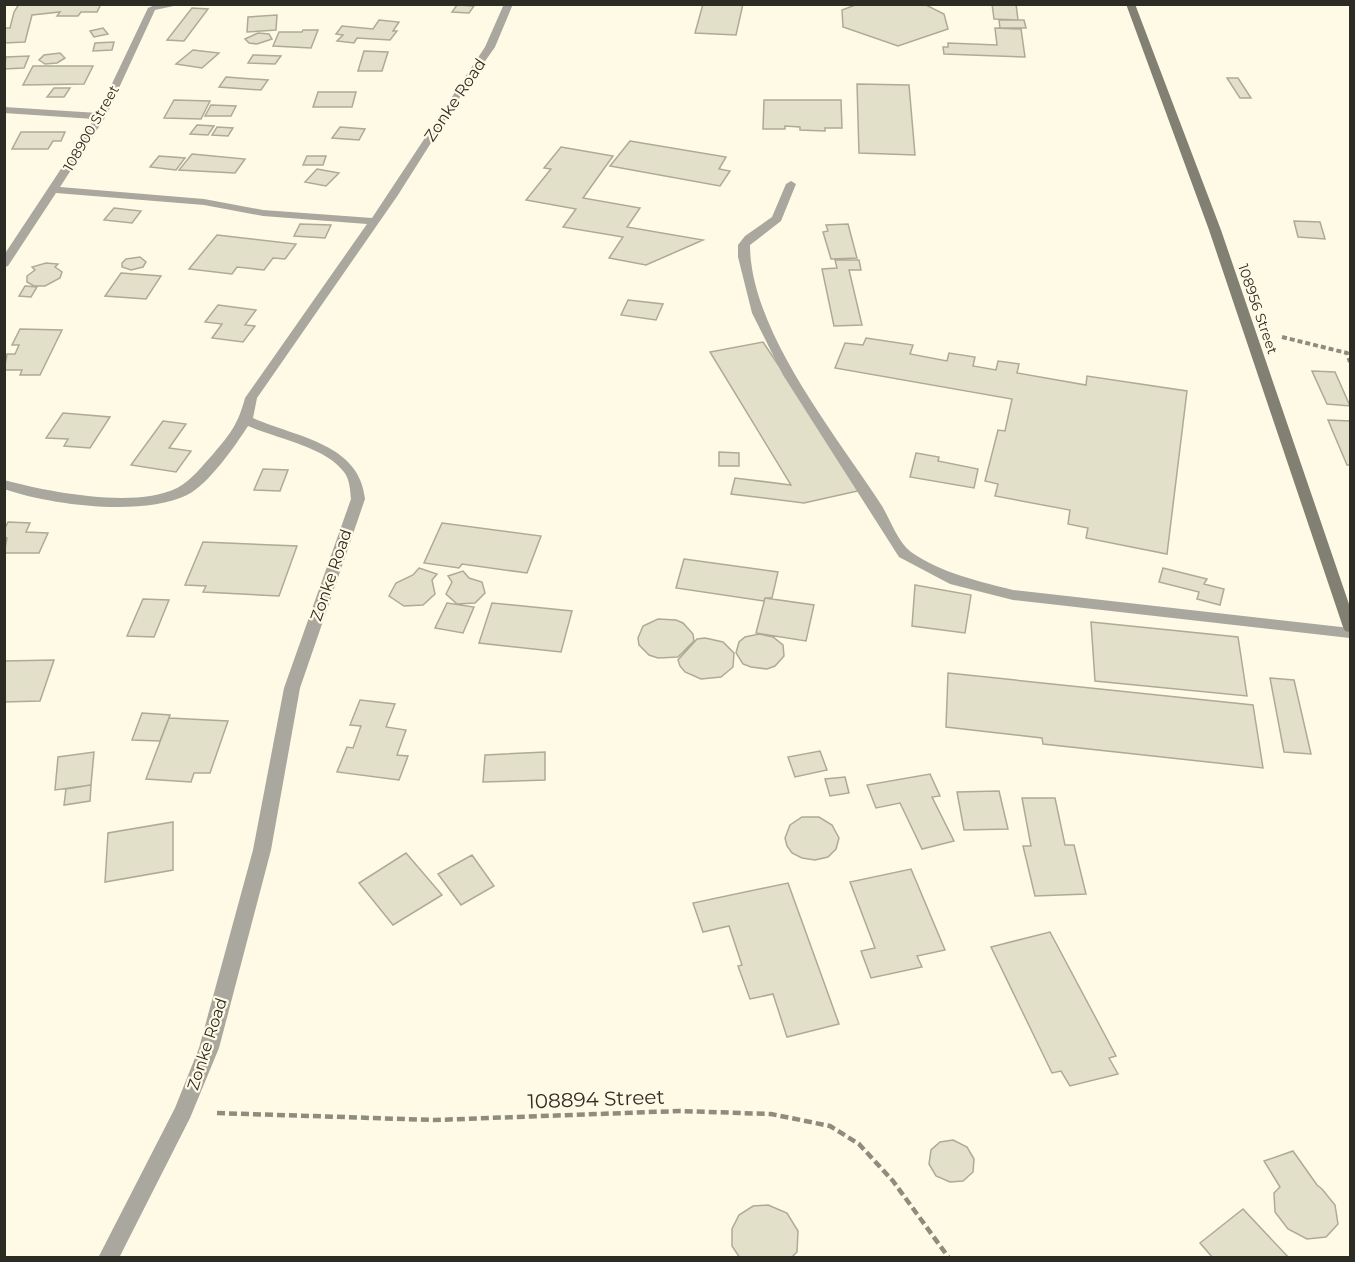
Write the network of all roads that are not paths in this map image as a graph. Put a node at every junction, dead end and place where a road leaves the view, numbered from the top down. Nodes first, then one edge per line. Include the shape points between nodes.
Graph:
1 (179, 4) edge
2 (509, 4) edge
3 (1130, 4) edge
4 (4, 110) edge
5 (100, 116) junction
6 (791, 184) dead end
7 (54, 190) junction
8 (374, 221) junction
9 (4, 264) edge
10 (246, 420) junction
11 (4, 484) edge
12 (1350, 627) edge
13 (1350, 633) edge
14 (108, 1257) edge

1 - 5 street, 108900 Street via 152,8
2 - 8 street, Zonke Road via 490,46
3 - 12 street, 108956 Street via 1215,230
4 - 5 street
5 - 7 street, 108900 Street
6 - 13 street via 777,219 744,245 758,313 789,375 904,554 955,580 1013,595
7 - 8 street
7 - 9 street, 108900 Street
8 - 10 street, Zonke Road via 251,398
10 - 11 street via 200,479 183,492 135,501 99,500 40,494
10 - 14 street, Zonke Road via 324,451 347,466 356,482 358,499 292,688 262,850 209,1048 183,1112

